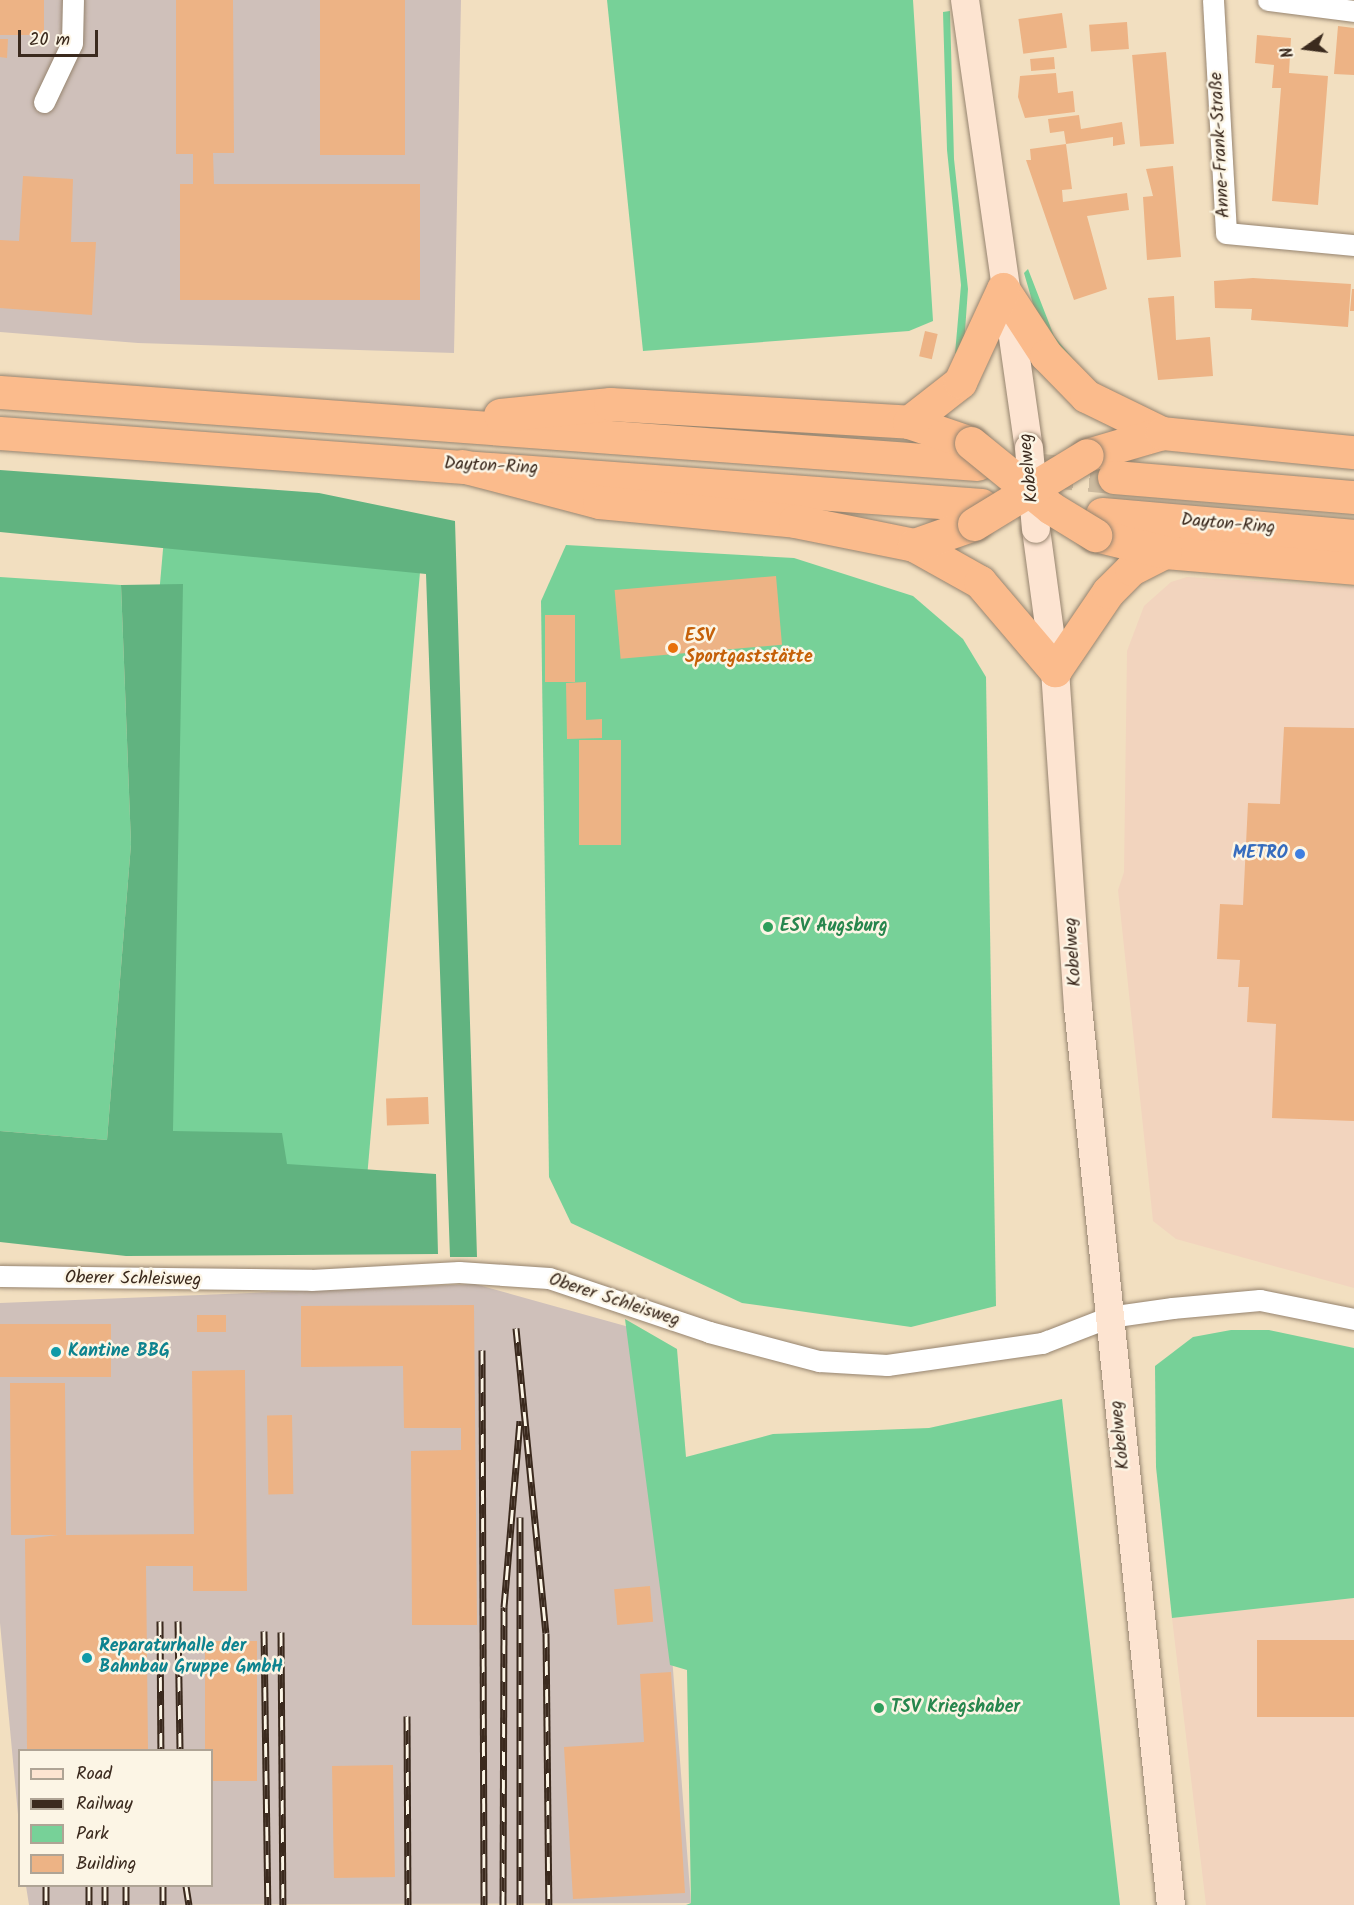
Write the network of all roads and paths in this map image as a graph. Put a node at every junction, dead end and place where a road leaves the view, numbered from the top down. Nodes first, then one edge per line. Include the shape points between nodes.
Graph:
1 (74, 0) edge
2 (965, 0) edge
3 (1213, 0) edge
4 (1269, 0) edge
5 (1354, 10) edge
6 (45, 102) dead end
7 (1354, 245) edge
8 (1003, 289) junction
9 (0, 392) edge
10 (909, 422) junction
11 (445, 424) junction
12 (0, 433) edge
13 (1162, 433) junction
14 (1354, 452) edge
15 (974, 453) junction
16 (462, 466) junction
17 (1114, 477) tunnel mouth
18 (1032, 488) junction
19 (1354, 497) edge
20 (978, 514) junction
21 (1099, 525) junction
22 (1354, 536) edge
23 (914, 545) junction
24 (1165, 552) junction
25 (1354, 568) edge
26 (1055, 670) junction
27 (0, 1276) edge
28 (1109, 1317) junction
29 (1354, 1319) edge
30 (1171, 1905) edge

1 - 6 street via 72,43
2 - 8 main road, Kobelweg
3 - 7 street, Anne-Frank-Straße via 1226,233
4 - 5 street
8 - 10 highway via 960,382
8 - 13 highway via 1046,355 1086,396
8 - 18 main road, Kobelweg, bridge
9 - 11 highway
10 - 11 highway via 610,404
10 - 15 highway
11 - 15 highway
12 - 16 highway, Dayton-Ring
13 - 14 highway
13 - 18 highway, bridge via 1087,454
15 - 18 highway, bridge
16 - 20 highway, Dayton-Ring
16 - 23 highway via 599,502 795,521
17 - 19 highway
18 - 20 highway, bridge
18 - 21 highway, bridge via 1051,508
18 - 26 main road, Kobelweg, bridge
20 - 23 highway
21 - 22 highway, Dayton-Ring
21 - 24 highway
23 - 26 highway via 980,582
24 - 25 highway
24 - 26 highway via 1131,568 1108,592
26 - 28 main road, Kobelweg via 1078,1007
27 - 28 street, Oberer Schleisweg via 311,1280 459,1272 549,1278 709,1332 819,1361 887,1365 1042,1343
28 - 29 street, Oberer Schleisweg via 1260,1300
28 - 30 main road, Kobelweg

